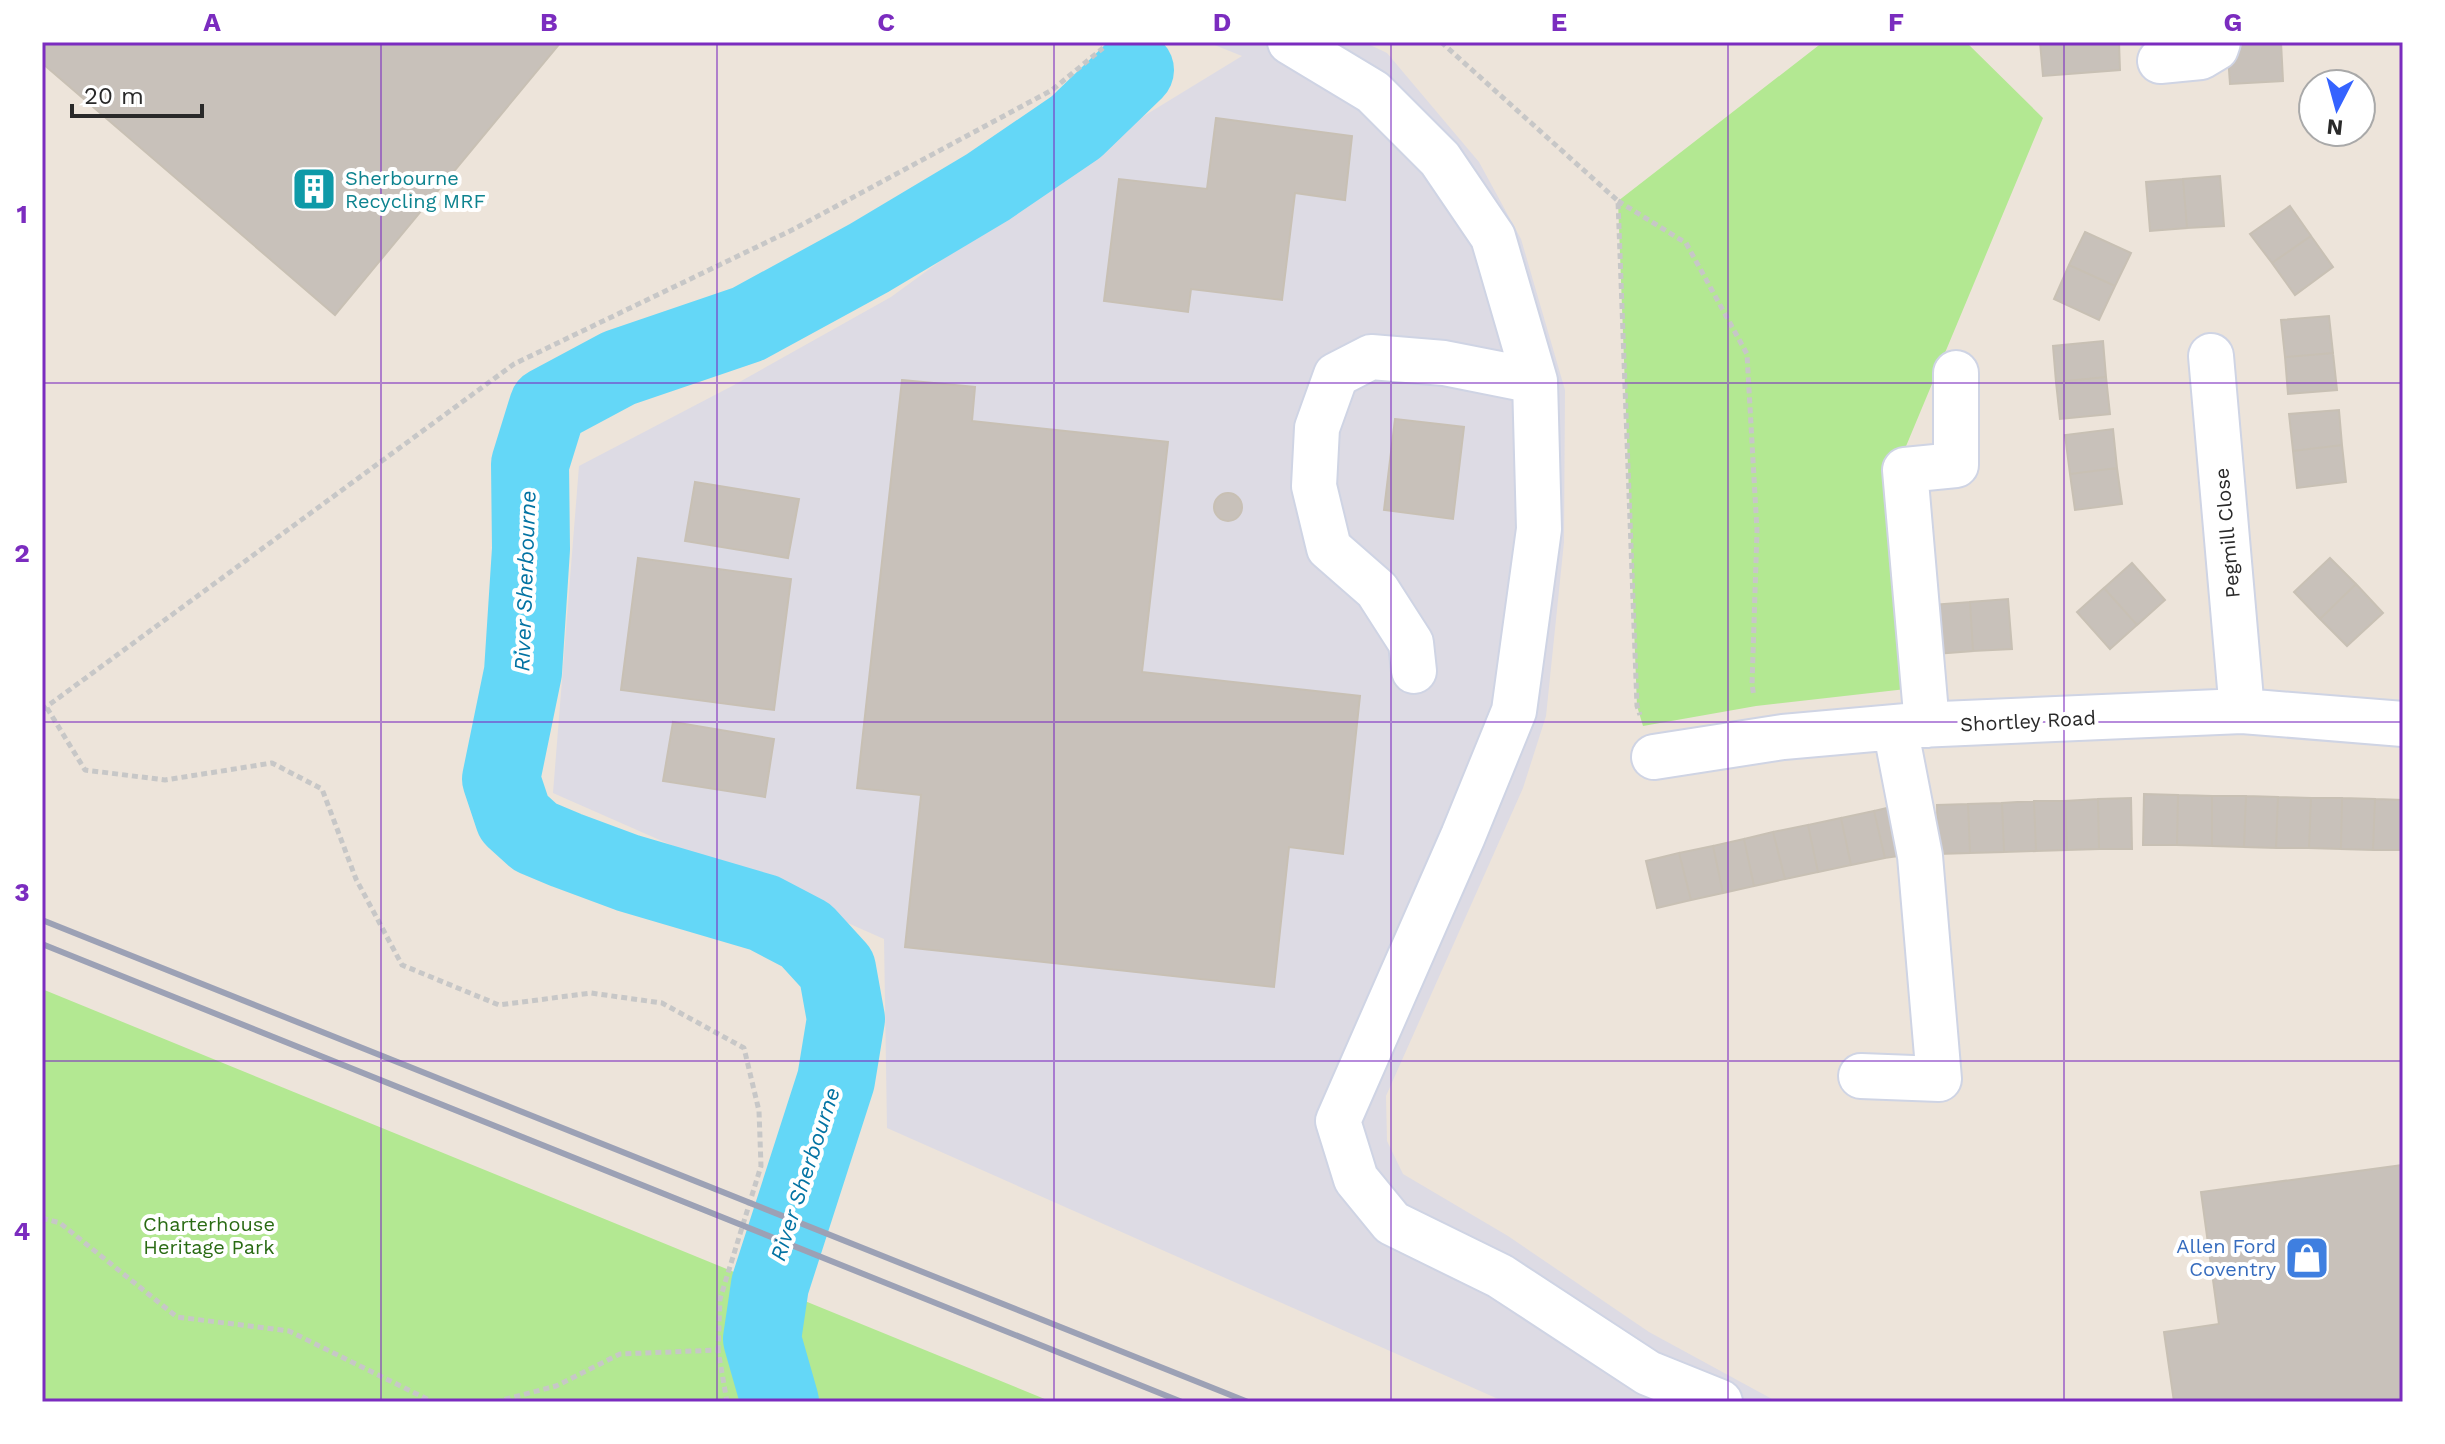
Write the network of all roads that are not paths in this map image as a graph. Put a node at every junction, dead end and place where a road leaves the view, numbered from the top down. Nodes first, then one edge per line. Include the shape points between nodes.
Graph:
1 (1290, 42) edge
2 (2218, 42) edge
3 (2160, 61) dead end
4 (2211, 356) dead end
5 (1956, 373) dead end
6 (1535, 381) junction
7 (1414, 671) dead end
8 (2242, 711) junction
9 (2403, 724) edge
10 (1911, 726) junction
11 (1654, 757) road end
12 (1861, 1076) dead end
13 (1720, 1402) edge

1 - 6 street via 1373,92 1440,159 1493,237
2 - 3 street via 2201,57
4 - 8 street, Pegmill Close
5 - 10 street via 1956,465 1905,470
6 - 7 street via 1444,363 1371,357 1336,375 1317,428 1314,486 1329,548 1377,590 1411,643
6 - 13 street via 1539,529 1514,711 1338,1121 1356,1179 1392,1223 1500,1276 1648,1373
8 - 9 street, Shortley Road
8 - 10 street, Shortley Road
10 - 11 street, Shortley Road
10 - 12 street via 1939,1079

